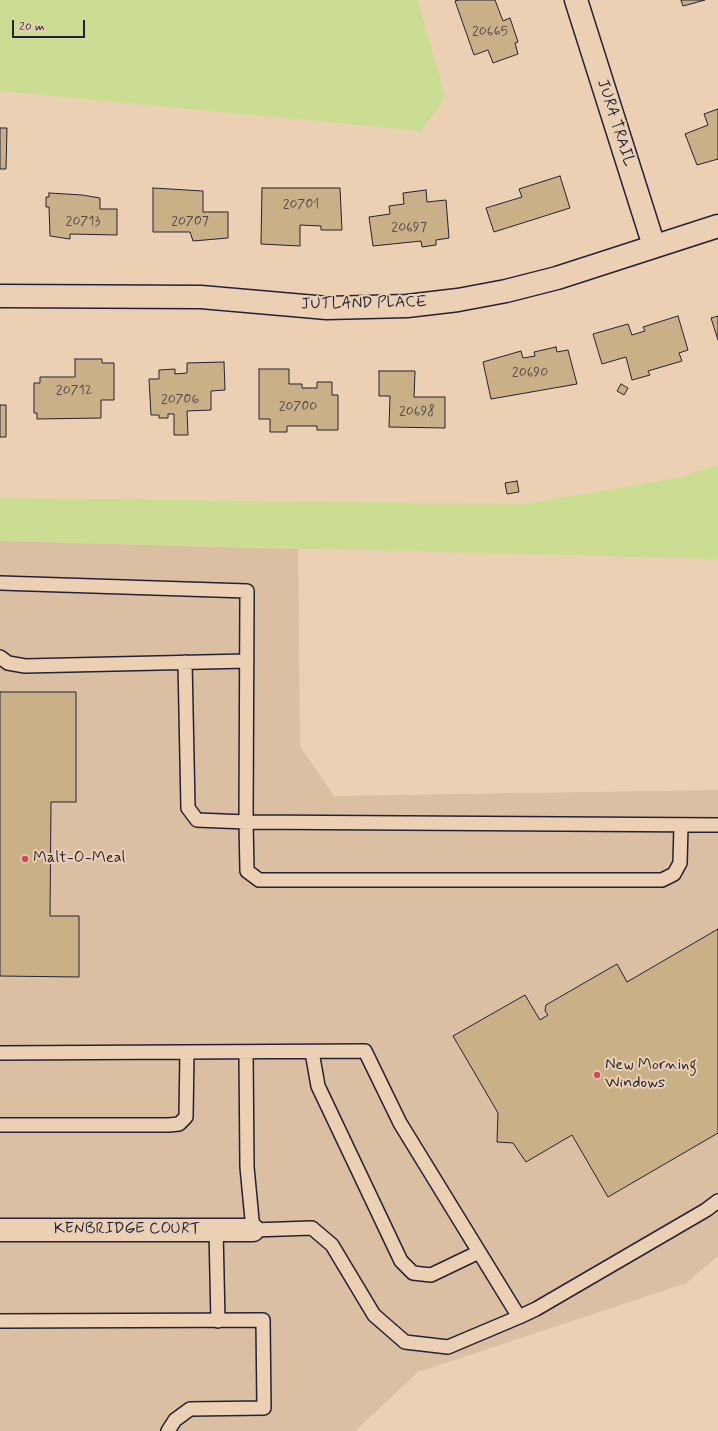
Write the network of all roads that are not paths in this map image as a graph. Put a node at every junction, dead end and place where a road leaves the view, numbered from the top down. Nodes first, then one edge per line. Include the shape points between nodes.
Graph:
1 (576, 0) edge
2 (718, 226) edge
3 (654, 246) junction
4 (0, 296) edge
5 (0, 583) edge
6 (0, 657) edge
7 (248, 661) junction
8 (185, 662) junction
9 (246, 822) junction
10 (718, 825) edge
11 (681, 826) junction
12 (187, 1052) junction
13 (246, 1052) junction
14 (312, 1052) junction
15 (0, 1053) edge
16 (0, 1124) edge
17 (718, 1201) edge
18 (0, 1230) edge
19 (216, 1230) junction
20 (253, 1230) junction
21 (479, 1252) junction
22 (519, 1317) junction
23 (0, 1321) edge
24 (218, 1321) junction
25 (168, 1431) edge

1 - 3 street, JURA TRAIL
2 - 3 street, JUTLAND PLACE
3 - 4 street, JUTLAND PLACE via 557,278 458,300 407,306 327,308 201,297
5 - 7 lane via 247,591
6 - 8 lane via 8,663 24,666
7 - 8 lane
7 - 9 lane
8 - 9 lane via 188,808 197,820
9 - 11 lane
9 - 11 lane via 247,871 259,880 662,880 674,874 680,863
10 - 11 lane
12 - 13 lane
12 - 15 lane
12 - 16 lane via 186,1117 179,1124
13 - 14 lane
13 - 20 lane via 247,1167
14 - 21 lane via 365,1052 400,1123
14 - 21 lane via 318,1086 401,1261 413,1273 431,1275
17 - 22 lane
18 - 19 street, KENBRIDGE COURT
19 - 20 street, KENBRIDGE COURT
19 - 24 lane
20 - 22 lane via 312,1228 332,1245 374,1315 404,1342 448,1347
21 - 22 lane
23 - 24 lane
24 - 25 lane via 263,1320 264,1408 190,1408

